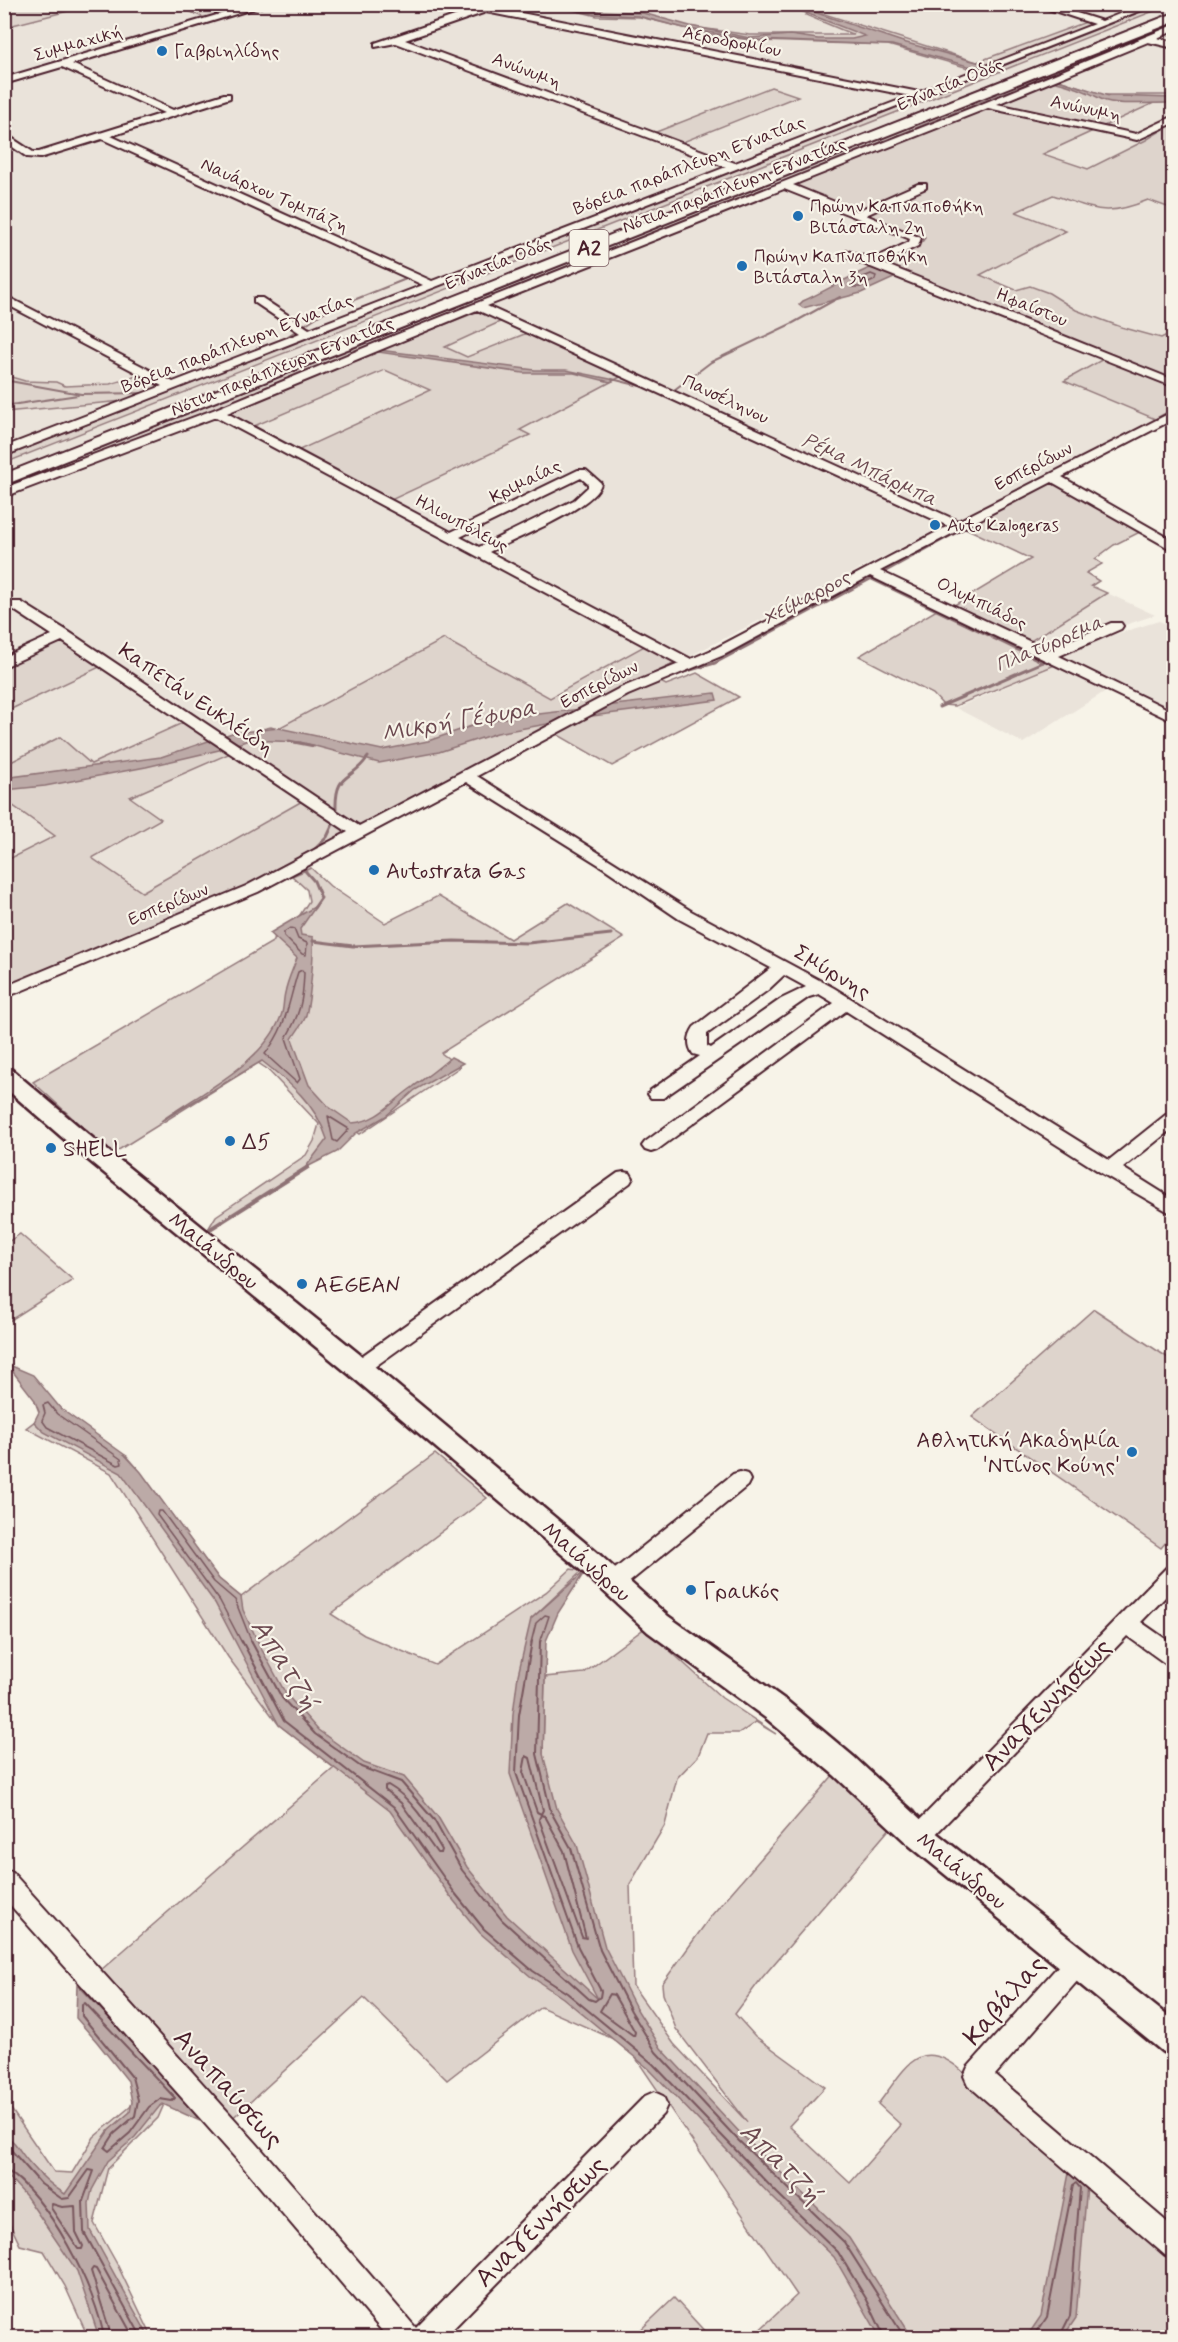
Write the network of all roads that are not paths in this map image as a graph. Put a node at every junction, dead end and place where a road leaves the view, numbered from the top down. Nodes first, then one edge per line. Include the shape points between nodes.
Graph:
1 (265, 4) edge
2 (465, 4) edge
3 (500, 4) edge
4 (1037, 4) edge
5 (1153, 4) edge
6 (486, 9) junction
7 (1173, 9) edge
8 (1173, 17) edge
9 (1103, 24) junction
10 (1173, 27) edge
11 (1148, 39) junction
12 (396, 40) junction
13 (378, 45) dead end
14 (1173, 45) edge
15 (64, 64) junction
16 (7, 78) edge
17 (921, 95) junction
18 (227, 96) dead end
19 (987, 105) junction
20 (174, 114) junction
21 (1173, 119) edge
22 (4, 136) edge
23 (104, 136) junction
24 (735, 166) junction
25 (783, 185) junction
26 (922, 186) dead end
27 (859, 214) junction
28 (847, 254) dead end
29 (877, 264) junction
30 (432, 285) junction
31 (4, 298) edge
32 (258, 300) dead end
33 (477, 306) junction
34 (309, 334) junction
35 (1173, 384) edge
36 (173, 387) junction
37 (218, 413) junction
38 (1173, 414) edge
39 (7, 445) edge
40 (4, 468) edge
41 (1053, 477) junction
42 (4, 480) edge
43 (4, 493) edge
44 (959, 526) junction
45 (450, 537) junction
46 (1173, 547) edge
47 (478, 552) junction
48 (870, 571) junction
49 (16, 605) dead end
50 (1116, 626) dead end
51 (64, 635) junction
52 (1047, 656) junction
53 (4, 663) edge
54 (690, 664) junction
55 (1173, 718) edge
56 (467, 776) junction
57 (360, 832) junction
58 (783, 967) junction
59 (821, 988) junction
60 (4, 993) edge
61 (845, 1003) junction
62 (714, 1054) junction
63 (4, 1075) edge
64 (657, 1095) dead end
65 (1173, 1117) edge
66 (651, 1146) dead end
67 (1109, 1170) junction
68 (624, 1178) dead end
69 (1173, 1209) edge
70 (359, 1368) junction
71 (740, 1480) dead end
72 (1173, 1573) edge
73 (613, 1583) junction
74 (1126, 1623) junction
75 (1173, 1657) edge
76 (919, 1836) junction
77 (4, 1880) edge
78 (1077, 1963) junction
79 (1173, 2041) edge
80 (654, 2105) dead end
81 (1173, 2246) edge
82 (406, 2337) edge
83 (425, 2337) edge

1 - 15 street, Συμμαχική
2 - 6 street, Αεροδρομίου
3 - 6 street
4 - 9 street
5 - 9 street, Βόρεια παράπλευρη Εγνατίας
6 - 12 street
6 - 17 street, Αεροδρομίου
7 - 40 highway, Εγνατία Οδός / Α2
8 - 42 highway, Εγνατία Οδός / Α2
9 - 17 street, Βόρεια παράπλευρη Εγνατίας
10 - 11 street, Νότια παράπλευρη Εγνατίας
11 - 14 street
11 - 19 street, Νότια παράπλευρη Εγνατίας
12 - 13 street
12 - 24 street, Ανώνυμη
15 - 16 street, Συμμαχική
15 - 20 street
17 - 24 street, Βόρεια παράπλευρη Εγνατίας
18 - 20 street
19 - 21 street, Ανώνυμη via 1137,137
19 - 25 street, Νότια παράπλευρη Εγνατίας
20 - 23 street
22 - 23 street via 36,156
23 - 30 street, Ναυάρχου Τομπάζη
24 - 30 street, Βόρεια παράπλευρη Εγνατίας
25 - 27 street
25 - 33 street, Νότια παράπλευρη Εγνατίας
26 - 27 street
27 - 29 street via 916,238 914,243
28 - 29 street, Ηφαίστου
29 - 35 street, Ηφαίστου
30 - 34 street, Βόρεια παράπλευρη Εγνατίας
31 - 36 street
32 - 34 street
33 - 37 street, Νότια παράπλευρη Εγνατίας
33 - 44 street, Πανσέληνου
34 - 36 street, Βόρεια παράπλευρη Εγνατίας
36 - 39 street, Βόρεια παράπλευρη Εγνατίας via 46,436
37 - 43 street, Νότια παράπλευρη Εγνατίας
37 - 45 street, Ηλιουπόλεως
38 - 41 street, Εσπερίδων
41 - 44 street, Εσπερίδων
41 - 46 street
44 - 48 street, Εσπερίδων
45 - 47 street, Ηλιουπόλεως
45 - 47 street, Κριμαίας via 582,473 595,483 579,502
47 - 54 street, Ηλιουπόλεως
48 - 52 street, Ολυμπιάδος
48 - 54 street, Εσπερίδων
49 - 51 street, Καπετάν Ευκλέιδη
50 - 52 street
51 - 53 street
51 - 57 street, Καπετάν Ευκλέιδη
52 - 55 street, Ολυμπιάδος
54 - 56 street, Εσπερίδων via 623,692
56 - 57 street, Εσπερίδων
56 - 58 street, Σμύρνης via 685,915
57 - 60 street, Εσπερίδων via 233,898
58 - 59 street, Σμύρνης
58 - 62 street via 700,1031 699,1050
59 - 61 street, Σμύρνης
59 - 62 street via 803,993
61 - 66 street
61 - 67 street, Σμύρνης
62 - 64 street
63 - 70 main road, Μαιάνδρου
65 - 67 street
67 - 69 street, Σμύρνης
68 - 70 street
70 - 73 main road, Μαιάνδρου
71 - 73 street
72 - 74 street, Αναγεννήσεως
73 - 76 main road, Μαιάνδρου via 657,1624 777,1710
74 - 75 street
74 - 76 street, Αναγεννήσεως
76 - 78 main road, Μαιάνδρου
77 - 82 street, Αναπαύσεως
78 - 79 main road, Μαιάνδρου
78 - 81 street, Καβάλας via 977,2076
80 - 83 street, Αναγεννήσεως

